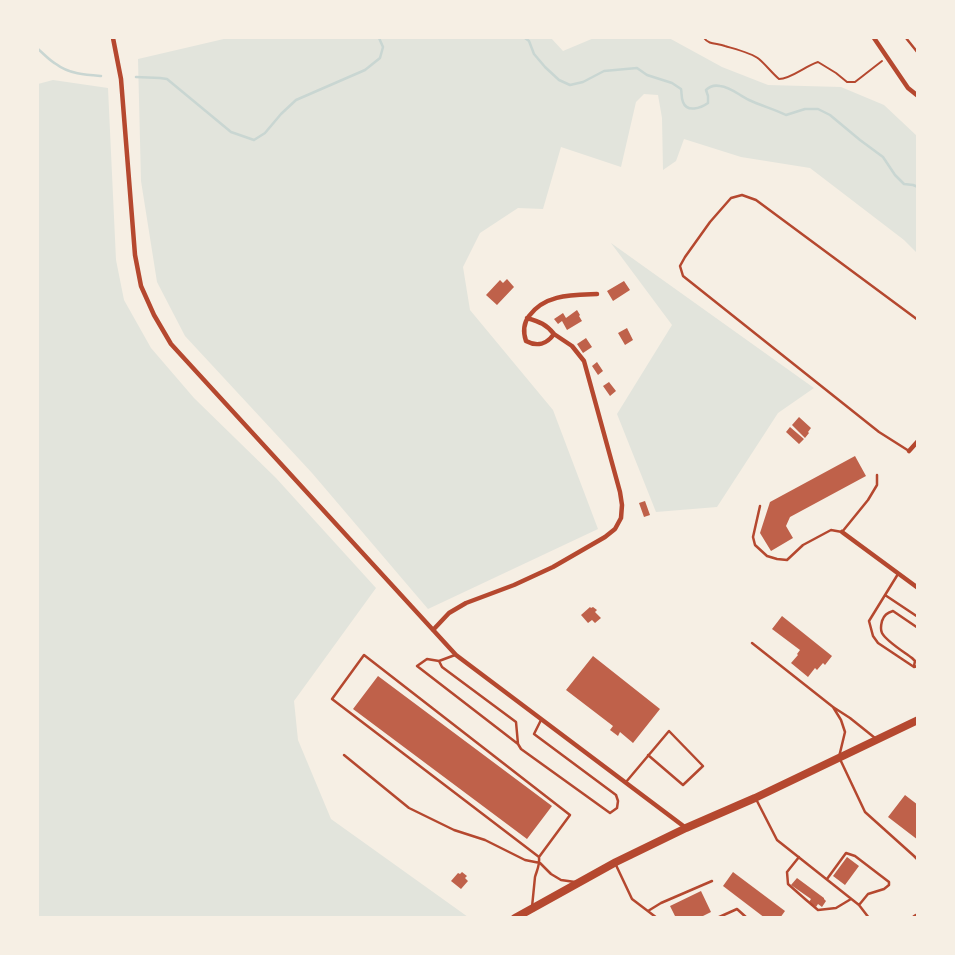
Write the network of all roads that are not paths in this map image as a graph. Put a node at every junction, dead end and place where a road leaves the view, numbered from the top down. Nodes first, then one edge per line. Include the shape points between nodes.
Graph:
1 (113, 38) edge
2 (874, 38) edge
3 (906, 38) edge
4 (918, 54) edge
5 (918, 96) edge
6 (597, 294) dead end
7 (527, 318) junction
8 (918, 320) edge
9 (554, 334) junction
10 (918, 441) edge
11 (909, 450) joint
12 (877, 475) dead end
13 (760, 506) dead end
14 (842, 532) junction
15 (899, 574) junction
16 (918, 588) edge
17 (885, 595) junction
18 (918, 617) edge
19 (918, 628) edge
20 (433, 630) junction
21 (752, 643) dead end
22 (456, 655) junction
23 (439, 661) junction
24 (916, 666) edge
25 (833, 707) junction
26 (541, 720) junction
27 (918, 720) edge
28 (877, 739) junction
29 (518, 744) junction
30 (344, 755) dead end
31 (648, 755) junction
32 (839, 757) junction
33 (625, 783) junction
34 (755, 798) junction
35 (686, 828) junction
36 (539, 857) junction
37 (799, 857) junction
38 (918, 860) edge
39 (614, 863) junction
40 (540, 864) junction
41 (826, 879) junction
42 (712, 881) dead end
43 (577, 883) junction
44 (851, 899) junction
45 (859, 905) junction
46 (532, 908) junction
47 (648, 911) junction
48 (517, 917) edge
49 (657, 918) edge
50 (717, 918) edge
51 (747, 918) edge
52 (869, 918) edge

1 - 20 street via 121,79 135,255 141,286 154,315 171,344
2 - 5 street via 908,88
3 - 4 lane
6 - 7 street via 550,299 535,308
7 - 9 street via 548,326
7 - 9 street via 524,325 526,342 542,344 550,341
8 - 11 lane via 756,200 742,195 732,198 710,222 680,266 682,276 879,432
9 - 20 street via 572,346 584,361 620,492 621,518 605,537 553,567 466,603 449,613
10 - 11 street
12 - 14 lane via 877,485 868,500
13 - 14 lane via 753,537 755,545 767,556 787,560 803,545 831,530
14 - 15 street
15 - 16 street
15 - 17 lane
17 - 18 lane
17 - 24 lane via 869,620 873,636 878,643
19 - 24 lane via 893,611 883,618 881,625 885,638 912,658
20 - 22 street
21 - 25 lane
22 - 23 lane
22 - 26 street
23 - 29 lane via 516,722
23 - 29 lane via 427,659 417,666
25 - 28 lane
25 - 32 lane via 845,732
26 - 29 lane via 534,734 616,795 617,808 610,813
26 - 33 street
27 - 28 highway
28 - 32 highway
30 - 40 lane via 409,808 454,830
31 - 31 lane via 668,731 703,766 683,785
31 - 33 lane
32 - 34 highway
32 - 38 lane via 864,812
33 - 35 street
34 - 35 highway
34 - 37 lane via 777,840
35 - 39 highway
36 - 36 lane via 570,815 364,655 332,699
36 - 40 lane
37 - 41 lane
37 - 44 lane via 787,872 788,884 818,910 836,908
39 - 43 highway
39 - 47 lane via 632,899
40 - 43 lane via 561,880
40 - 46 lane
41 - 44 lane
41 - 45 lane via 846,853 855,856 889,882 884,889 868,894
42 - 47 lane
43 - 46 highway
44 - 45 lane
45 - 52 lane
46 - 48 highway
47 - 49 lane
50 - 51 lane via 737,909

